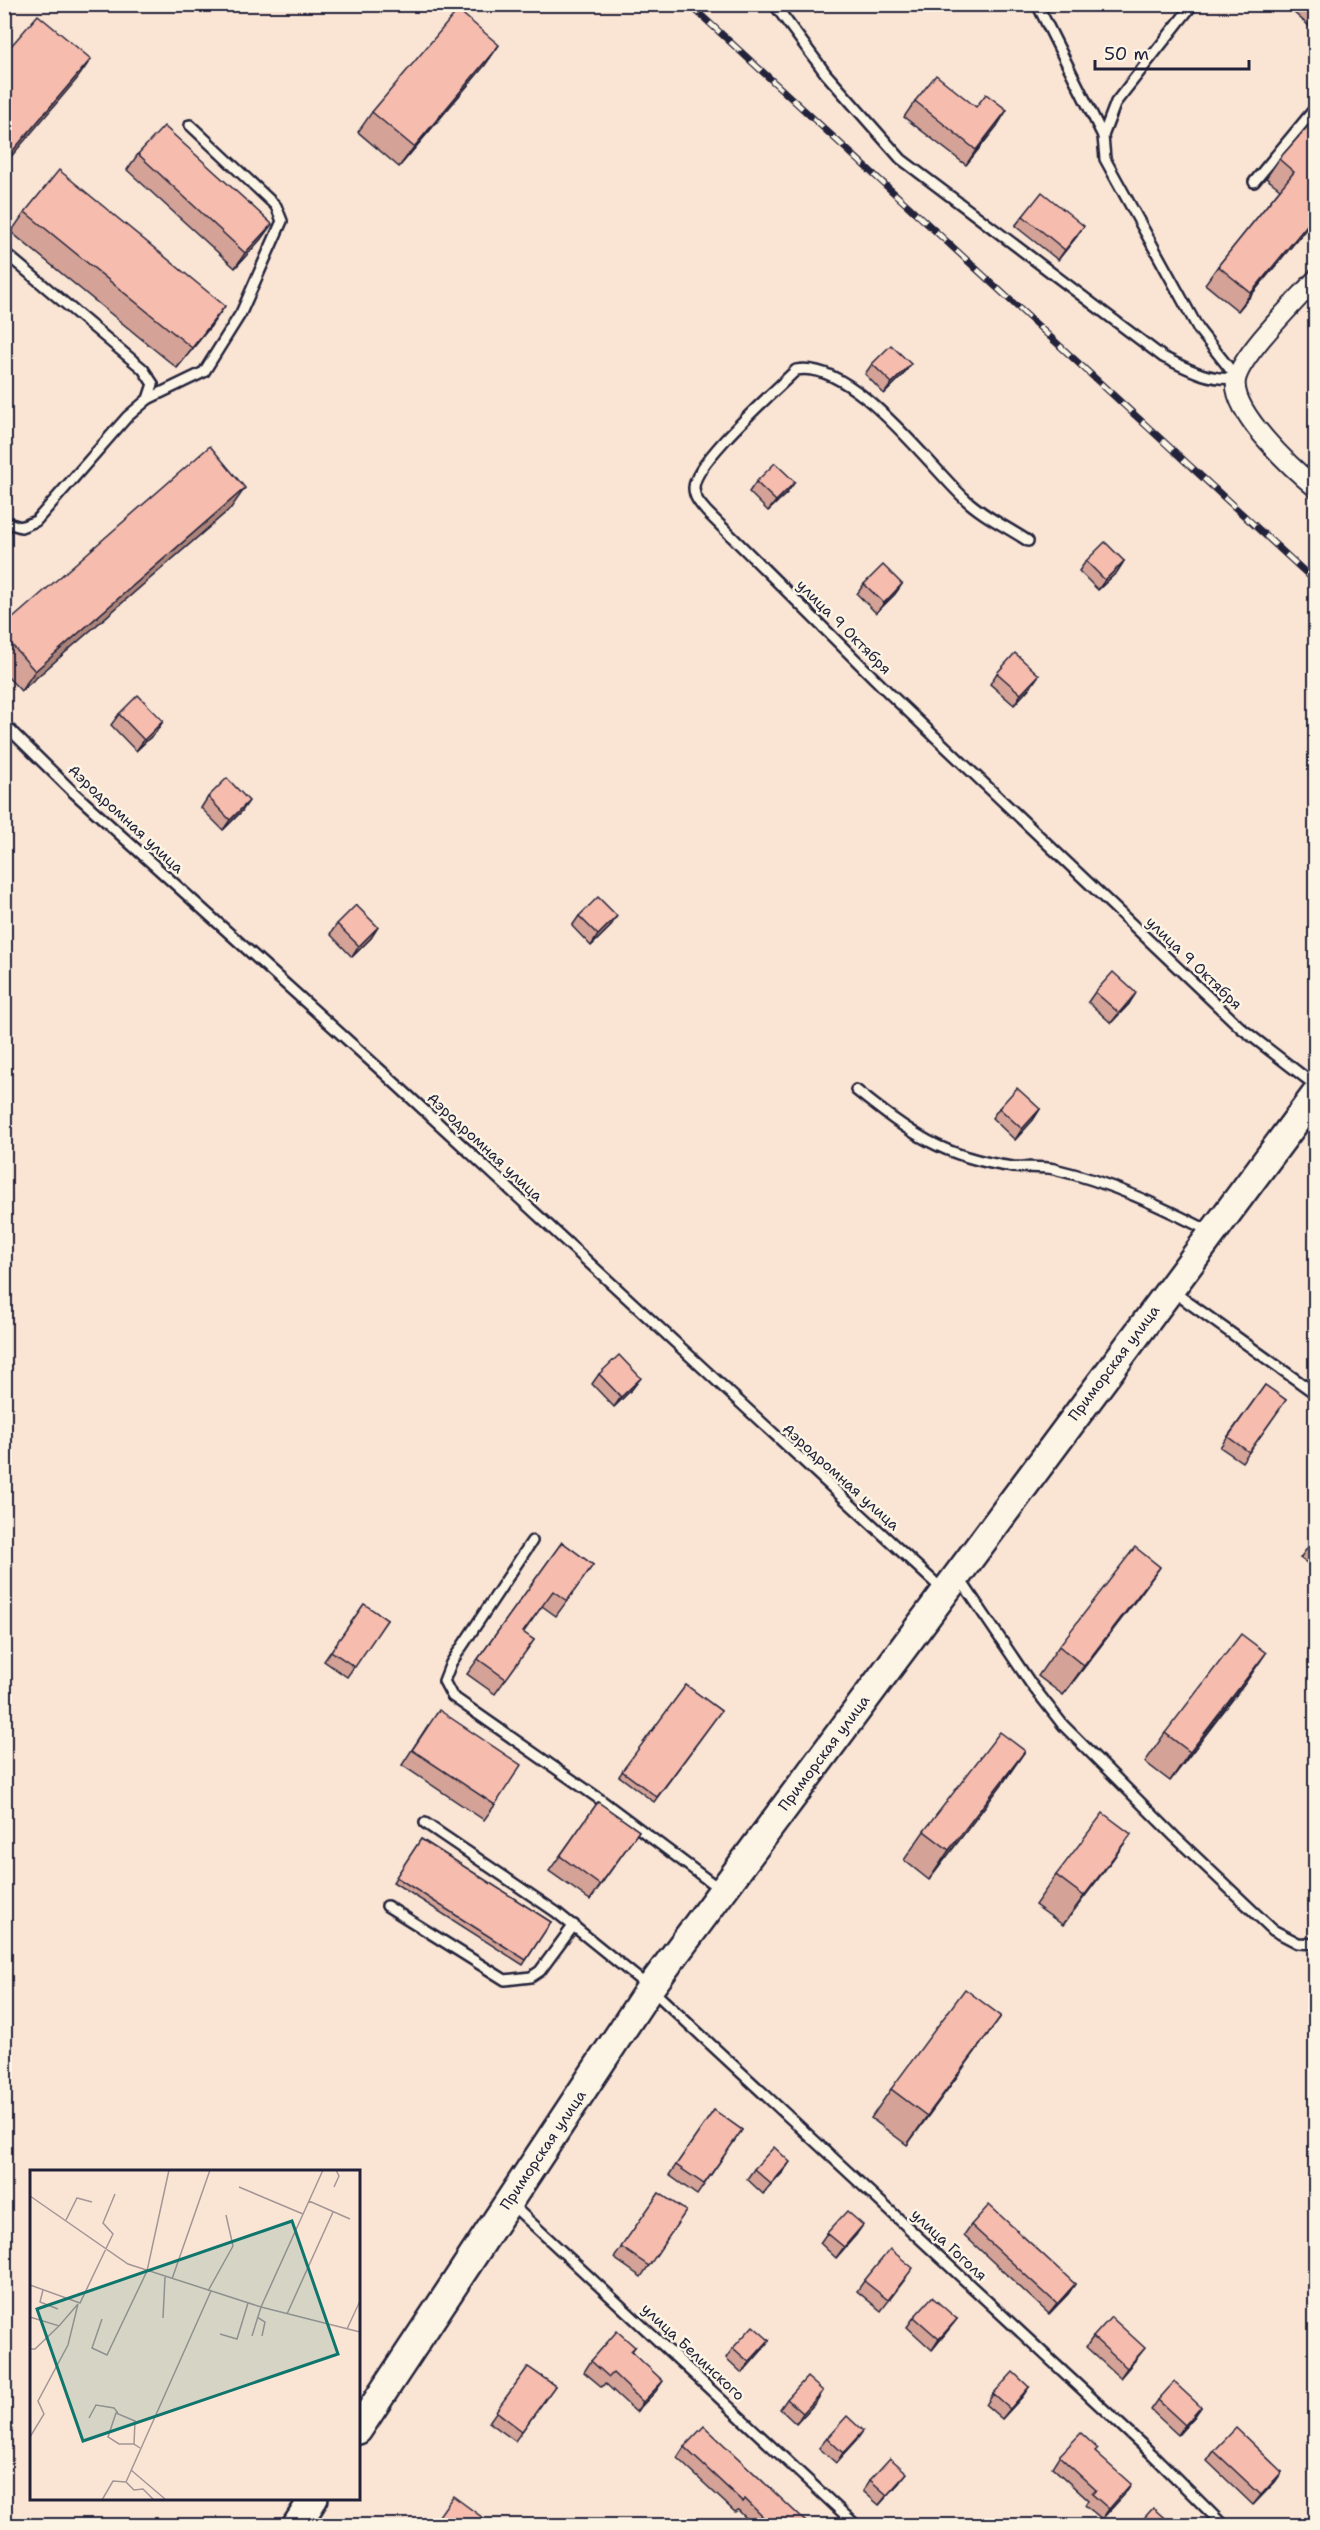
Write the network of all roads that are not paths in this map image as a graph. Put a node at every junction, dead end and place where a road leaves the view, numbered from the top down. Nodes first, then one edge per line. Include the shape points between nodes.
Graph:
1 (774, 4) edge
2 (1037, 4) edge
3 (1193, 4) edge
4 (1316, 107) edge
5 (190, 125) dead end
6 (1103, 136) junction
7 (1254, 182) dead end
8 (4, 252) edge
9 (1316, 279) edge
10 (1236, 378) junction
11 (148, 399) junction
12 (1316, 488) edge
13 (4, 522) edge
14 (1028, 541) dead end
15 (4, 724) edge
16 (1316, 1086) edge
17 (856, 1090) dead end
18 (1316, 1095) edge
19 (1211, 1232) junction
20 (1170, 1289) junction
21 (1316, 1394) edge
22 (532, 1541) dead end
23 (951, 1583) junction
24 (425, 1823) dead end
25 (721, 1890) junction
26 (387, 1906) dead end
27 (574, 1925) junction
28 (1316, 1944) edge
29 (650, 1988) junction
30 (508, 2201) junction
31 (360, 2427) edge
32 (313, 2500) edge
33 (296, 2526) edge
34 (857, 2526) edge
35 (1224, 2526) edge

1 - 10 lane via 826,74 901,159 1163,357 1199,375 1220,380
2 - 6 lane
3 - 6 lane via 1116,102
4 - 7 lane
5 - 11 lane via 276,206 282,221 241,313 204,372
6 - 10 lane via 1105,159 1166,274 1199,330
8 - 11 lane via 143,369 153,384
9 - 10 street via 1251,352
10 - 12 street via 1236,389 1256,428
11 - 13 lane via 127,417 36,521 21,527
14 - 16 lane, улица 9 Октября via 965,500 891,420 863,396 823,373 806,368 796,370 696,476 694,489 707,512 890,694 1241,1028
15 - 23 lane, Аэродромная улица via 72,791
17 - 19 lane via 900,1126 940,1148 1014,1167 1052,1168 1106,1184 1136,1194
18 - 19 main road, Приморская улица
19 - 20 main road, Приморская улица
20 - 21 lane
20 - 23 main road, Приморская улица
22 - 25 lane via 451,1663 444,1681 452,1696 602,1800
23 - 25 main road, Приморская улица
23 - 28 lane, Аэродромная улица via 1064,1725 1175,1837 1273,1930 1298,1942
24 - 27 lane, улица Гоголя
25 - 29 main road, Приморская улица
26 - 27 lane via 505,1980 531,1977 540,1971
27 - 29 lane, улица Гоголя
29 - 30 main road, Приморская улица
29 - 35 lane, улица Гоголя via 1153,2455
30 - 31 main road, Приморская улица
30 - 34 lane, улица Белинского
32 - 33 main road

